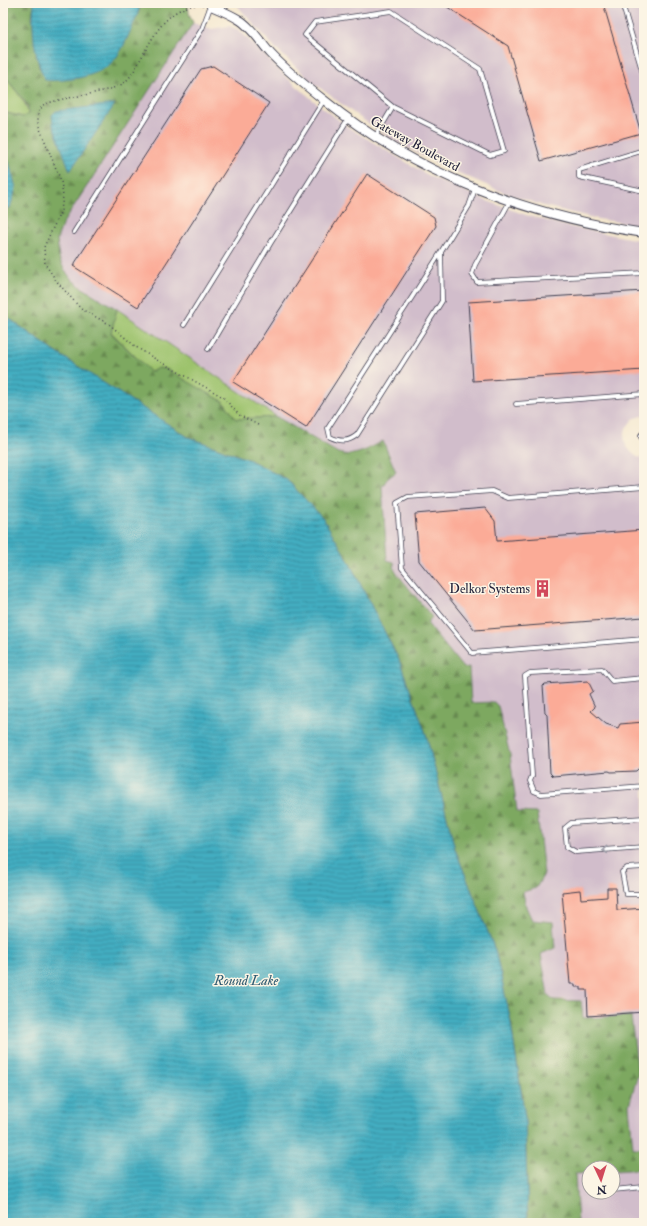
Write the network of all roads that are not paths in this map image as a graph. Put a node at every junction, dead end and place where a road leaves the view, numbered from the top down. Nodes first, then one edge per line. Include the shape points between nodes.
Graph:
1 (622, 3) edge
2 (213, 4) edge
3 (644, 77) edge
4 (324, 100) junction
5 (393, 107) junction
6 (348, 119) junction
7 (375, 137) junction
8 (644, 150) edge
9 (475, 189) junction
10 (644, 191) edge
11 (510, 201) junction
12 (74, 232) dead end
13 (644, 233) edge
14 (442, 252) junction
15 (644, 273) edge
16 (184, 325) dead end
17 (208, 348) dead end
18 (644, 394) edge
19 (516, 404) dead end
20 (643, 436) edge
21 (644, 484) edge
22 (644, 488) edge
23 (644, 639) edge
24 (644, 678) edge
25 (644, 786) edge
26 (644, 818) edge
27 (644, 847) edge
28 (644, 866) edge
29 (644, 894) edge
30 (644, 1187) edge
31 (621, 1189) edge

1 - 3 lane
2 - 4 street, Gateway Boulevard via 240,19 272,55
2 - 12 lane via 202,29
4 - 6 street, Gateway Boulevard
4 - 16 lane
5 - 5 lane via 490,155 504,151 480,69 391,11 315,22 305,35
5 - 7 lane
6 - 7 street, Gateway Boulevard
6 - 17 lane
7 - 9 street, Gateway Boulevard via 439,173
8 - 10 lane via 579,170 579,177
9 - 11 street, Gateway Boulevard
9 - 14 lane via 469,206
11 - 13 street, Gateway Boulevard via 578,221
11 - 15 lane via 474,265 472,274 477,282
14 - 14 lane via 328,428 330,437 339,441 351,440 357,435 442,301
18 - 19 lane
20 - 21 lane
22 - 23 lane via 508,498 492,491 408,497 397,503 402,568 472,653
24 - 25 lane via 612,681 602,669 530,673 525,676 532,776 530,781 534,791 541,794
27 -> 26 lane via 576,852 567,847 565,828 571,823
28 - 29 lane via 627,868 622,872 626,894
30 - 31 lane

